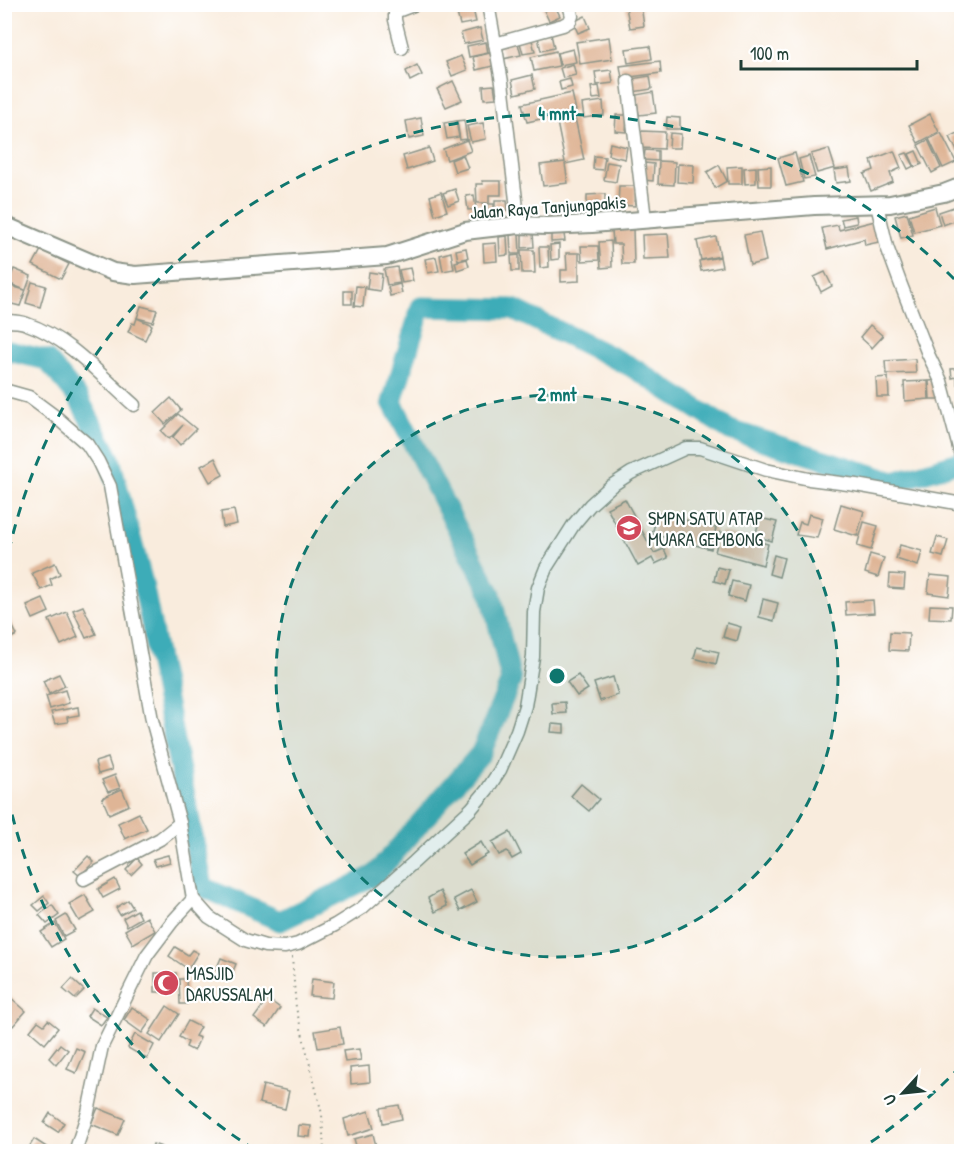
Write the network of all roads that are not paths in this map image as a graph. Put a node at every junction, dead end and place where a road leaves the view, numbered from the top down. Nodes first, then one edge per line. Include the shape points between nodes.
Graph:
1 (416, 4) edge
2 (488, 4) edge
3 (569, 4) edge
4 (495, 44) junction
5 (402, 48) dead end
6 (628, 81) dead end
7 (961, 187) edge
8 (877, 205) junction
9 (645, 219) junction
10 (4, 225) edge
11 (519, 225) junction
12 (4, 321) edge
13 (4, 390) edge
14 (134, 405) dead end
15 (962, 459) edge
16 (962, 504) edge
17 (180, 823) junction
18 (84, 879) dead end
19 (193, 899) junction
20 (75, 1152) edge

1 - 5 street via 395,12
2 - 4 street
3 - 4 street via 572,16 563,25
4 - 11 street
6 - 9 street
7 - 8 street, Jalan Raya Tanjungpakis via 944,194
8 - 9 street, Jalan Raya Tanjungpakis
8 - 15 street via 900,285 941,381
9 - 11 street, Jalan Raya Tanjungpakis
10 - 11 street, Jalan Raya Tanjungpakis via 113,272 135,275 387,256 465,231
12 - 14 street via 25,323 50,334
13 - 17 street via 29,397 87,444 110,486 152,720
16 - 19 street via 777,472 700,448 686,448 621,480 590,505 546,568 534,612 525,706 500,770 471,809 369,902 335,925 292,945 265,946 245,940 209,917
17 - 18 street via 160,839
17 - 19 street
19 - 20 street via 147,955 102,1047

